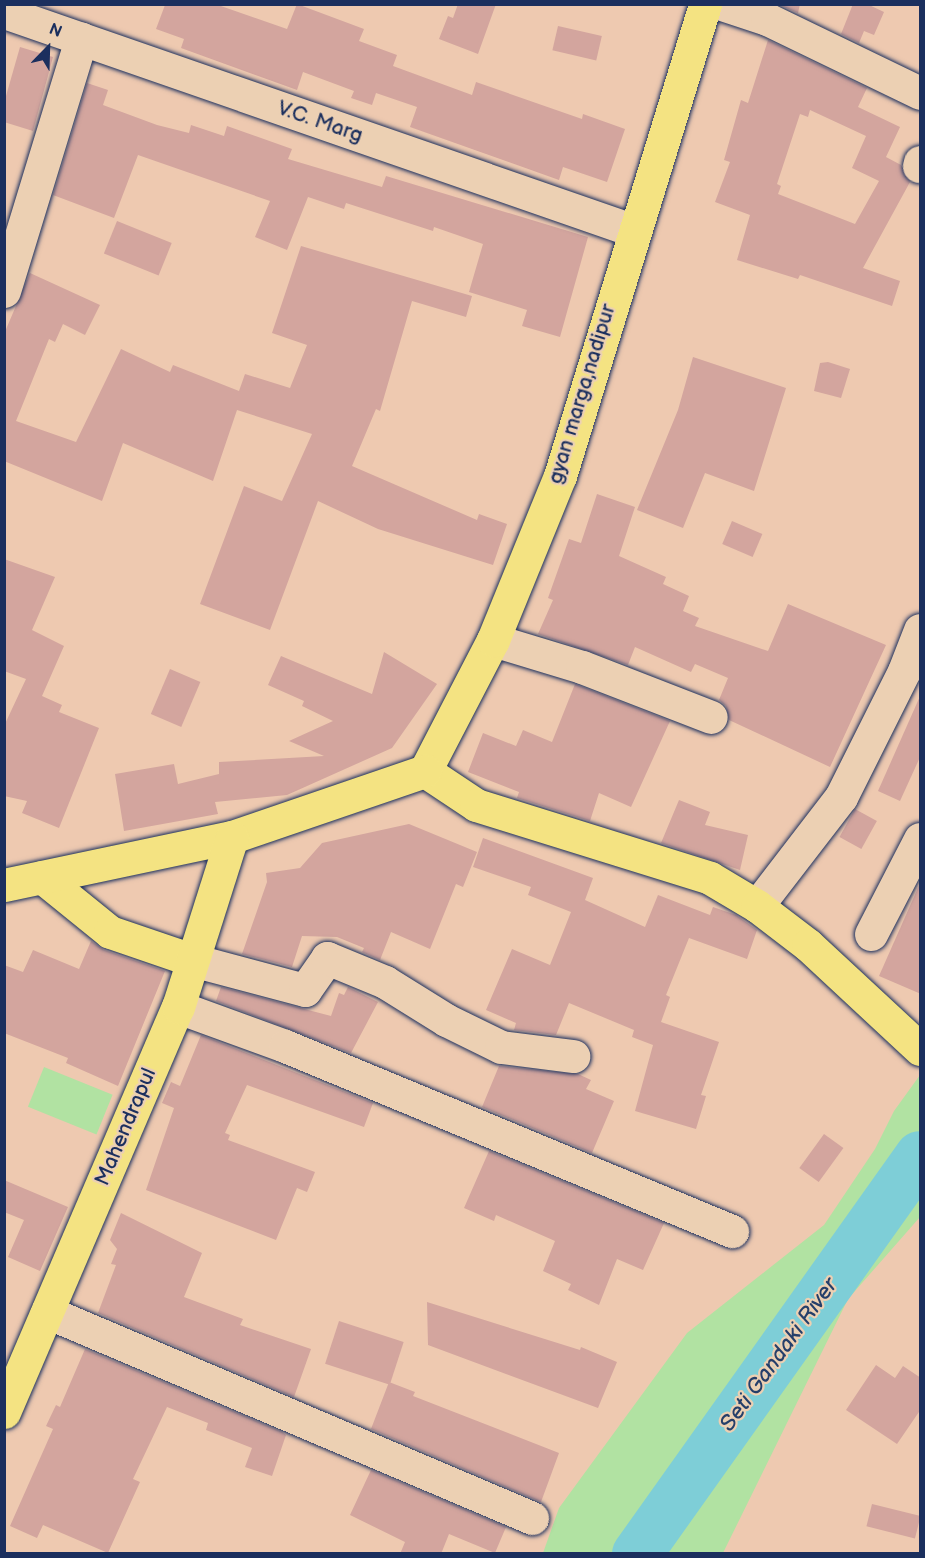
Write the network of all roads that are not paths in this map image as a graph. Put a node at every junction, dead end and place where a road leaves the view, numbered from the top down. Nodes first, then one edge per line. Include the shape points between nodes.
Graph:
1 (705, 4) edge
2 (722, 4) edge
3 (4, 12) edge
4 (81, 39) junction
5 (921, 93) edge
6 (635, 231) junction
7 (4, 291) edge
8 (921, 630) edge
9 (493, 640) junction
10 (711, 717) dead end
11 (425, 771) junction
12 (232, 837) junction
13 (921, 839) edge
14 (42, 877) junction
15 (4, 885) edge
16 (757, 906) junction
17 (871, 934) dead end
18 (192, 960) junction
19 (178, 1007) junction
20 (921, 1049) edge
21 (573, 1056) dead end
22 (732, 1231) dead end
23 (46, 1312) junction
24 (4, 1412) edge
25 (532, 1518) dead end

1 - 6 main road, gyan marga,nadipur
2 - 5 street via 767,18
3 - 4 street, V.C. Marg
4 - 6 street, V.C. Marg
4 - 7 street
6 - 9 main road, gyan marga,nadipur via 560,476
8 - 16 street via 841,797
9 - 10 street via 582,667
9 - 11 main road, gyan marga,nadipur
11 - 12 main road
11 - 16 main road via 476,805 710,878
12 - 14 main road
12 - 18 main road, Mahendrapul
13 - 17 street
14 - 15 main road
14 - 18 main road via 110,932
16 - 20 main road via 832,966
18 - 19 main road, Mahendrapul
18 - 21 street via 305,990 327,958 385,982 446,1020 501,1047
19 - 22 street via 285,1046
19 - 23 main road, Mahendrapul
23 - 24 main road, Mahendrapul
23 - 25 street

